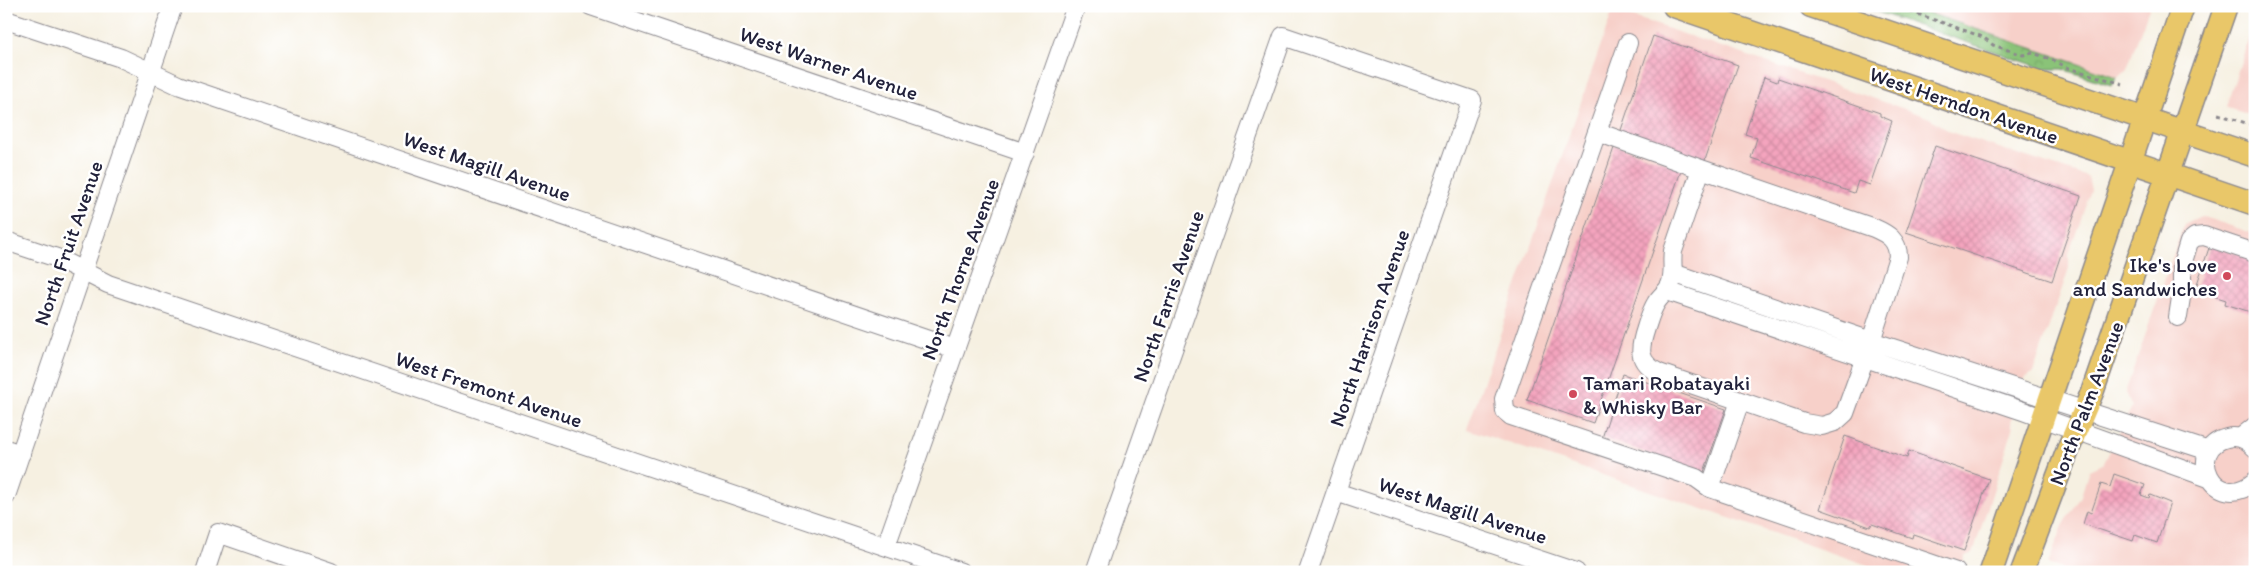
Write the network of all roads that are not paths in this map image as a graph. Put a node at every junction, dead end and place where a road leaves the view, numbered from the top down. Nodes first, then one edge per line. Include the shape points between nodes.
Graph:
1 (173, 6) edge
2 (591, 6) edge
3 (1076, 6) edge
4 (1674, 6) edge
5 (1811, 6) edge
6 (2182, 6) edge
7 (2226, 6) edge
8 (6, 20) edge
9 (1282, 36) joint
10 (1628, 43) dead end
11 (151, 71) junction
12 (2144, 119) junction
13 (1597, 132) junction
14 (2183, 132) junction
15 (1025, 153) junction
16 (2255, 156) edge
17 (2129, 161) junction
18 (1701, 169) junction
19 (2168, 174) junction
20 (2255, 204) edge
21 (6, 241) edge
22 (2255, 253) edge
23 (82, 271) junction
24 (1673, 273) junction
25 (1667, 291) junction
26 (2178, 317) dead end
27 (1871, 341) junction
28 (955, 349) junction
29 (1865, 358) junction
30 (1740, 401) junction
31 (2046, 408) junction
32 (2085, 410) junction
33 (2255, 426) edge
34 (2076, 431) junction
35 (2240, 438) junction
36 (2255, 448) edge
37 (2209, 451) junction
38 (14, 452) edge
39 (2209, 478) junction
40 (2255, 481) edge
41 (1710, 488) junction
42 (1336, 492) junction
43 (6, 496) edge
44 (886, 546) junction
45 (205, 572) edge
46 (331, 572) edge
47 (961, 572) edge
48 (1096, 572) edge
49 (1308, 572) edge
50 (1576, 572) edge
51 (1956, 572) edge
52 (1991, 572) edge
53 (2022, 572) edge

1 - 11 street, North Fruit Avenue
2 - 15 street, West Warner Avenue
3 - 15 street, North Thorne Avenue
4 - 17 main road, West Herndon Avenue
5 - 12 main road, West Herndon Avenue
6 - 12 main road, North Palm Avenue
7 - 14 main road, North Palm Avenue
8 - 11 street, West Magill Avenue
9 - 42 street, North Harrison Avenue via 1472,100
9 - 48 street, North Farris Avenue
10 - 13 street
11 - 23 street, North Fruit Avenue
11 - 28 street, West Magill Avenue via 188,88
12 - 14 main road, West Herndon Avenue
12 - 17 main road, North Palm Avenue
13 - 18 street
13 - 41 street via 1504,399 1505,411 1511,416 1696,478
14 - 16 main road, West Herndon Avenue
14 - 19 main road, North Palm Avenue
15 - 28 street, North Thorne Avenue
17 - 19 main road, West Herndon Avenue
17 - 31 main road, North Palm Avenue
18 - 24 street via 1673,251
18 - 27 street via 1874,228 1896,242 1898,257
19 - 20 main road, West Herndon Avenue
19 - 32 main road, North Palm Avenue
21 - 23 street, West Fremont Avenue via 56,258
22 - 26 street via 2204,236 2189,242 2182,264
23 - 38 street, North Fruit Avenue
23 - 44 street, West Fremont Avenue via 108,284
24 - 25 street
24 - 27 street
25 - 29 street
25 - 30 street via 1651,312 1641,343 1642,358 1659,373
27 - 29 street
27 - 31 street
28 - 44 street, North Thorne Avenue
29 - 30 street via 1845,413 1835,422 1813,426
29 - 31 street
30 - 41 street
31 - 32 street
31 - 34 street
31 - 52 main road, North Palm Avenue
32 - 34 main road, North Palm Avenue
32 - 37 street
33 - 35 street
34 - 39 street
34 - 53 main road, North Palm Avenue
35 - 36 street
35 - 37 street via 2219,440
37 - 39 street via 2206,467
38 - 43 street, North Fruit Avenue
39 - 40 street via 2216,486 2231,491 2247,488
41 - 51 street
42 - 49 street, North Harrison Avenue
42 - 50 street, West Magill Avenue
44 - 47 street, West Fremont Avenue
45 - 46 street via 218,533

